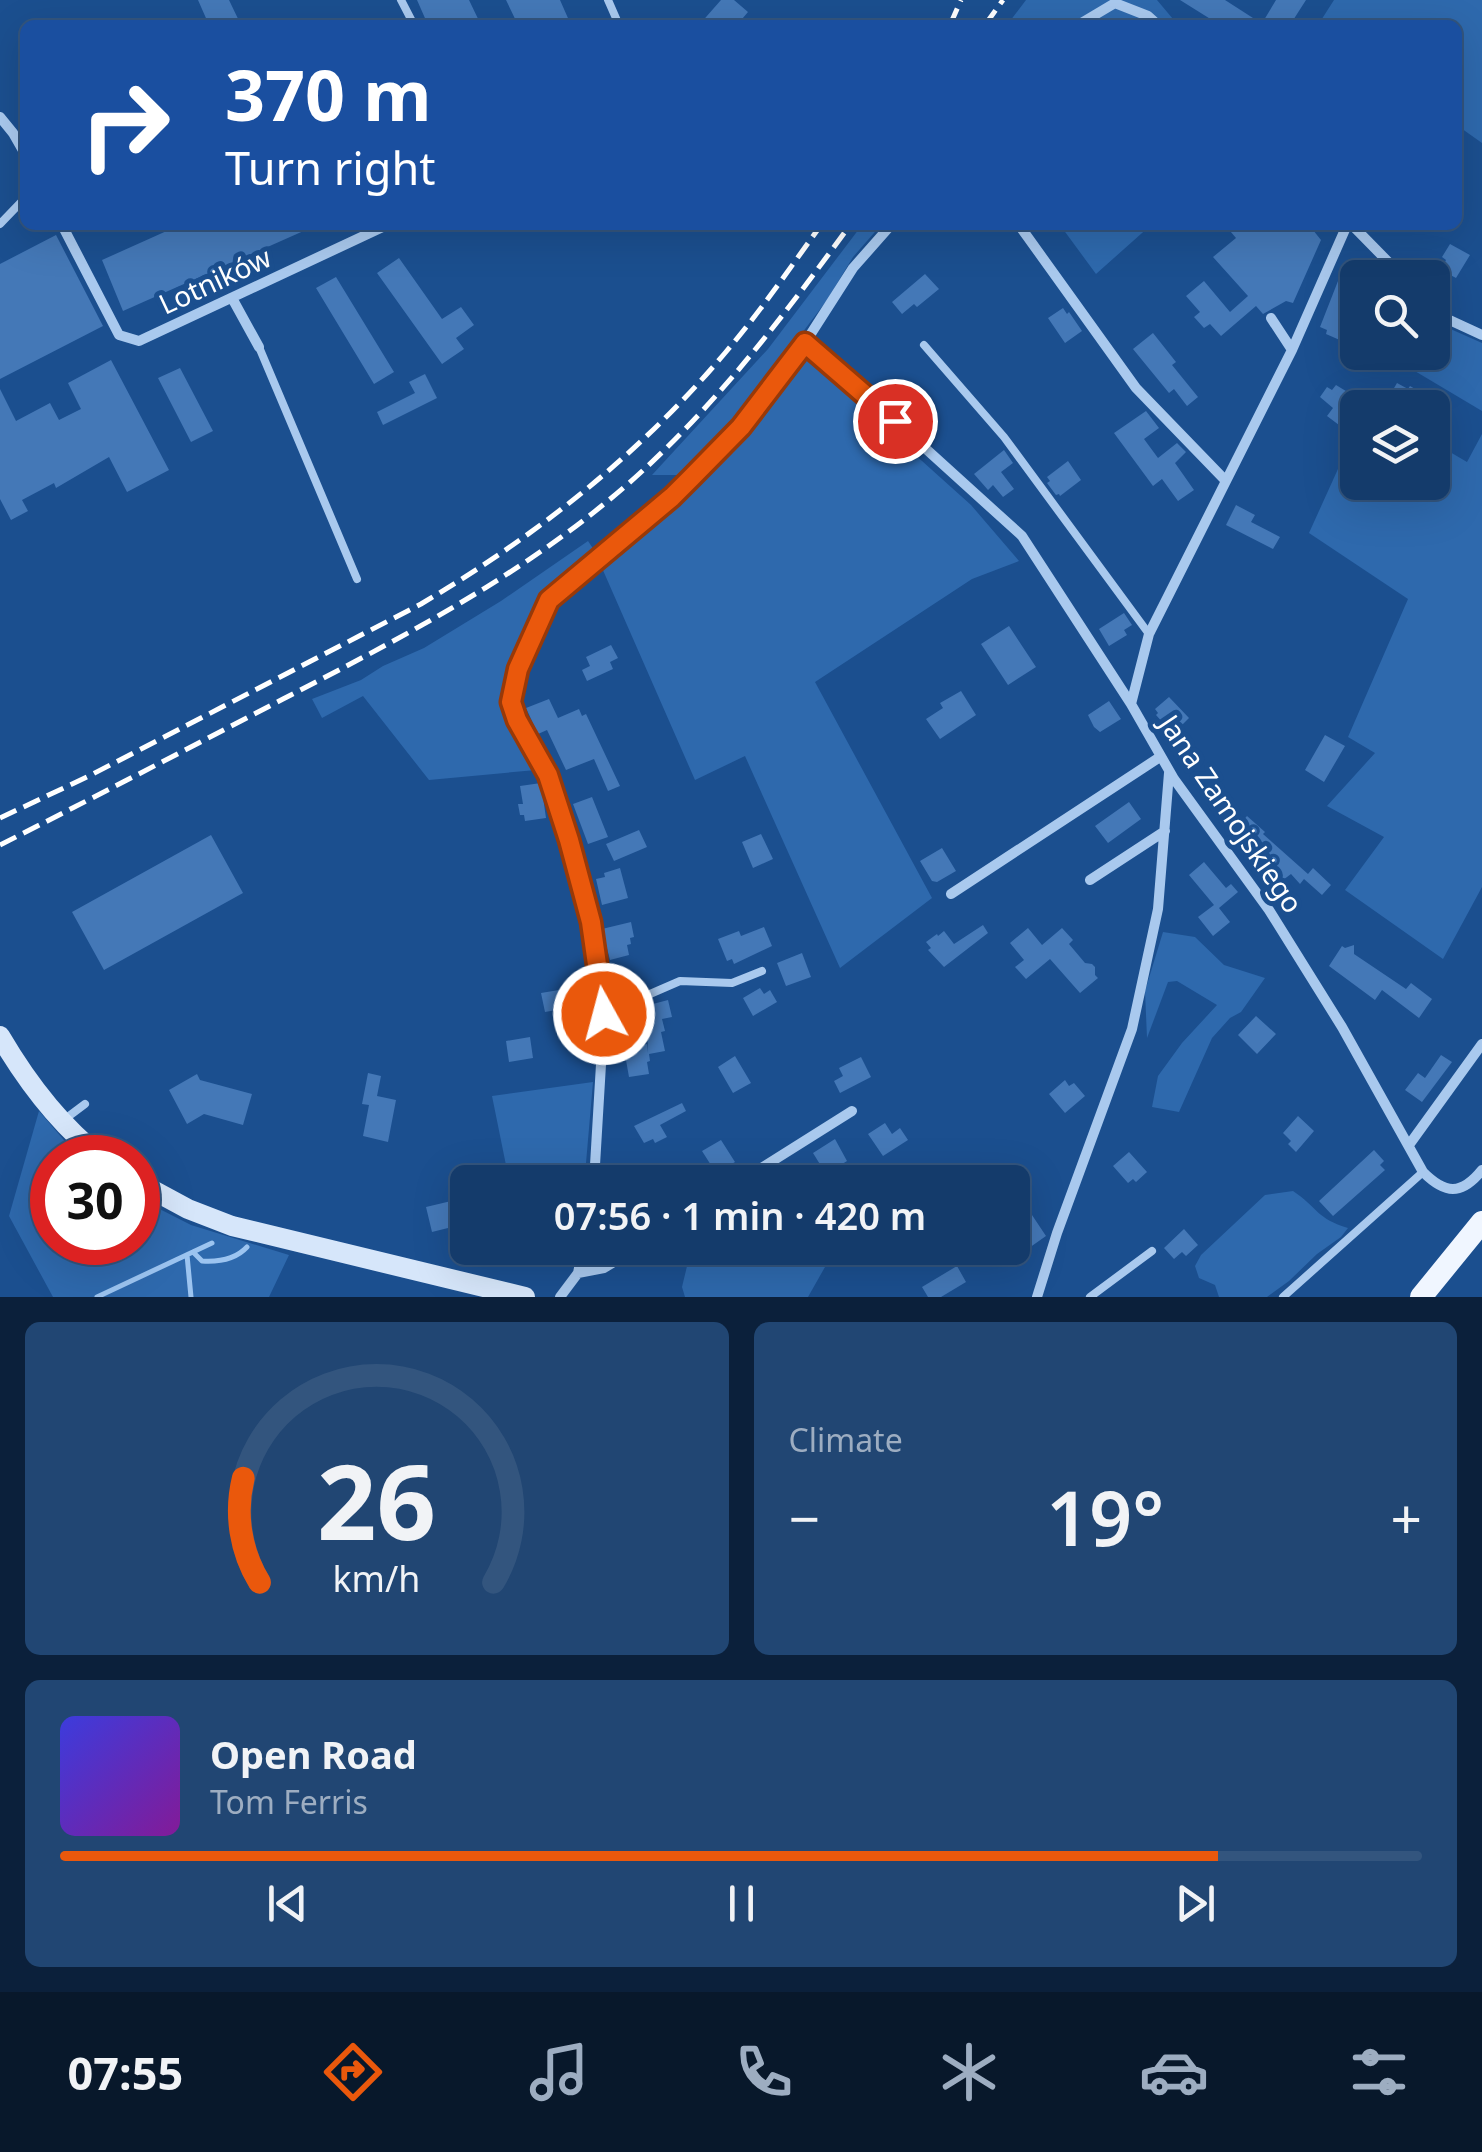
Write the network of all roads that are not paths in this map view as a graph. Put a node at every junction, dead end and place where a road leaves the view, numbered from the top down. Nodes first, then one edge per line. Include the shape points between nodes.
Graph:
1 (1086, 20) edge
2 (1152, 20) edge
3 (0, 117) edge
4 (20, 144) edge
5 (20, 203) edge
6 (0, 224) edge
7 (65, 230) edge
8 (375, 230) edge
9 (887, 230) edge
10 (1023, 230) edge
11 (1348, 230) edge
12 (1355, 230) edge
13 (1386, 260) edge
14 (232, 298) junction
15 (1271, 318) dead end
16 (1450, 320) edge
17 (1482, 335) edge
18 (805, 343) junction
19 (924, 345) dead end
20 (259, 347) joint
21 (1292, 350) junction
22 (1225, 480) junction
23 (357, 579) dead end
24 (1149, 634) junction
25 (1131, 704) junction
26 (1160, 757) junction
27 (1169, 772) junction
28 (1165, 831) junction
29 (1090, 880) dead end
30 (951, 894) dead end
31 (762, 970) dead end
32 (604, 1014) junction
33 (0, 1036) edge
34 (1482, 1044) edge
35 (85, 1104) dead end
36 (852, 1111) dead end
37 (62, 1122) junction
38 (76, 1135) edge
39 (1409, 1146) junction
40 (595, 1165) edge
41 (767, 1165) edge
42 (1482, 1170) edge
43 (1423, 1172) junction
44 (160, 1194) edge
45 (1482, 1222) edge
46 (1152, 1251) dead end
47 (580, 1265) edge
48 (609, 1265) edge
49 (578, 1273) junction
50 (471, 1290) edge
51 (522, 1296) edge
52 (560, 1297) edge
53 (1037, 1297) edge
54 (1090, 1297) edge
55 (1283, 1297) edge
56 (1421, 1297) edge

1 - 2 street via 1114,3
3 - 4 street
5 - 6 lane
7 - 14 street, Lotników via 118,335 139,342
8 - 14 street, Lotników
9 - 18 street
10 - 22 street via 1136,388
11 - 21 street, Jana Zamojskiego
12 - 13 street
14 - 20 street
15 - 21 street
16 - 17 street
18 - 25 street via 1022,536
18 - 32 street via 741,427 691,478 549,600 518,669 511,702 548,775 569,840 591,922
19 - 24 lane via 1004,437
20 - 23 lane
21 - 22 street, Jana Zamojskiego
22 - 24 street, Jana Zamojskiego
24 - 25 street, Jana Zamojskiego
25 - 26 street, Jana Zamojskiego
26 - 27 street, Jana Zamojskiego
26 - 30 street
27 - 28 street
27 - 39 street, Jana Zamojskiego via 1269,910
28 - 29 street
28 - 53 street via 1158,908 1132,1028
31 - 32 lane via 732,983 680,982
32 - 40 street
33 - 37 street
34 - 39 street
35 - 37 lane
36 - 41 street
37 - 38 street
39 - 43 street, Jana Zamojskiego
42 - 43 street via 1462,1188 1448,1190
43 - 55 lane
44 - 50 street via 232,1226
45 - 56 main road
46 - 54 lane
47 - 49 street
48 - 49 street
49 - 52 street
50 - 51 street

